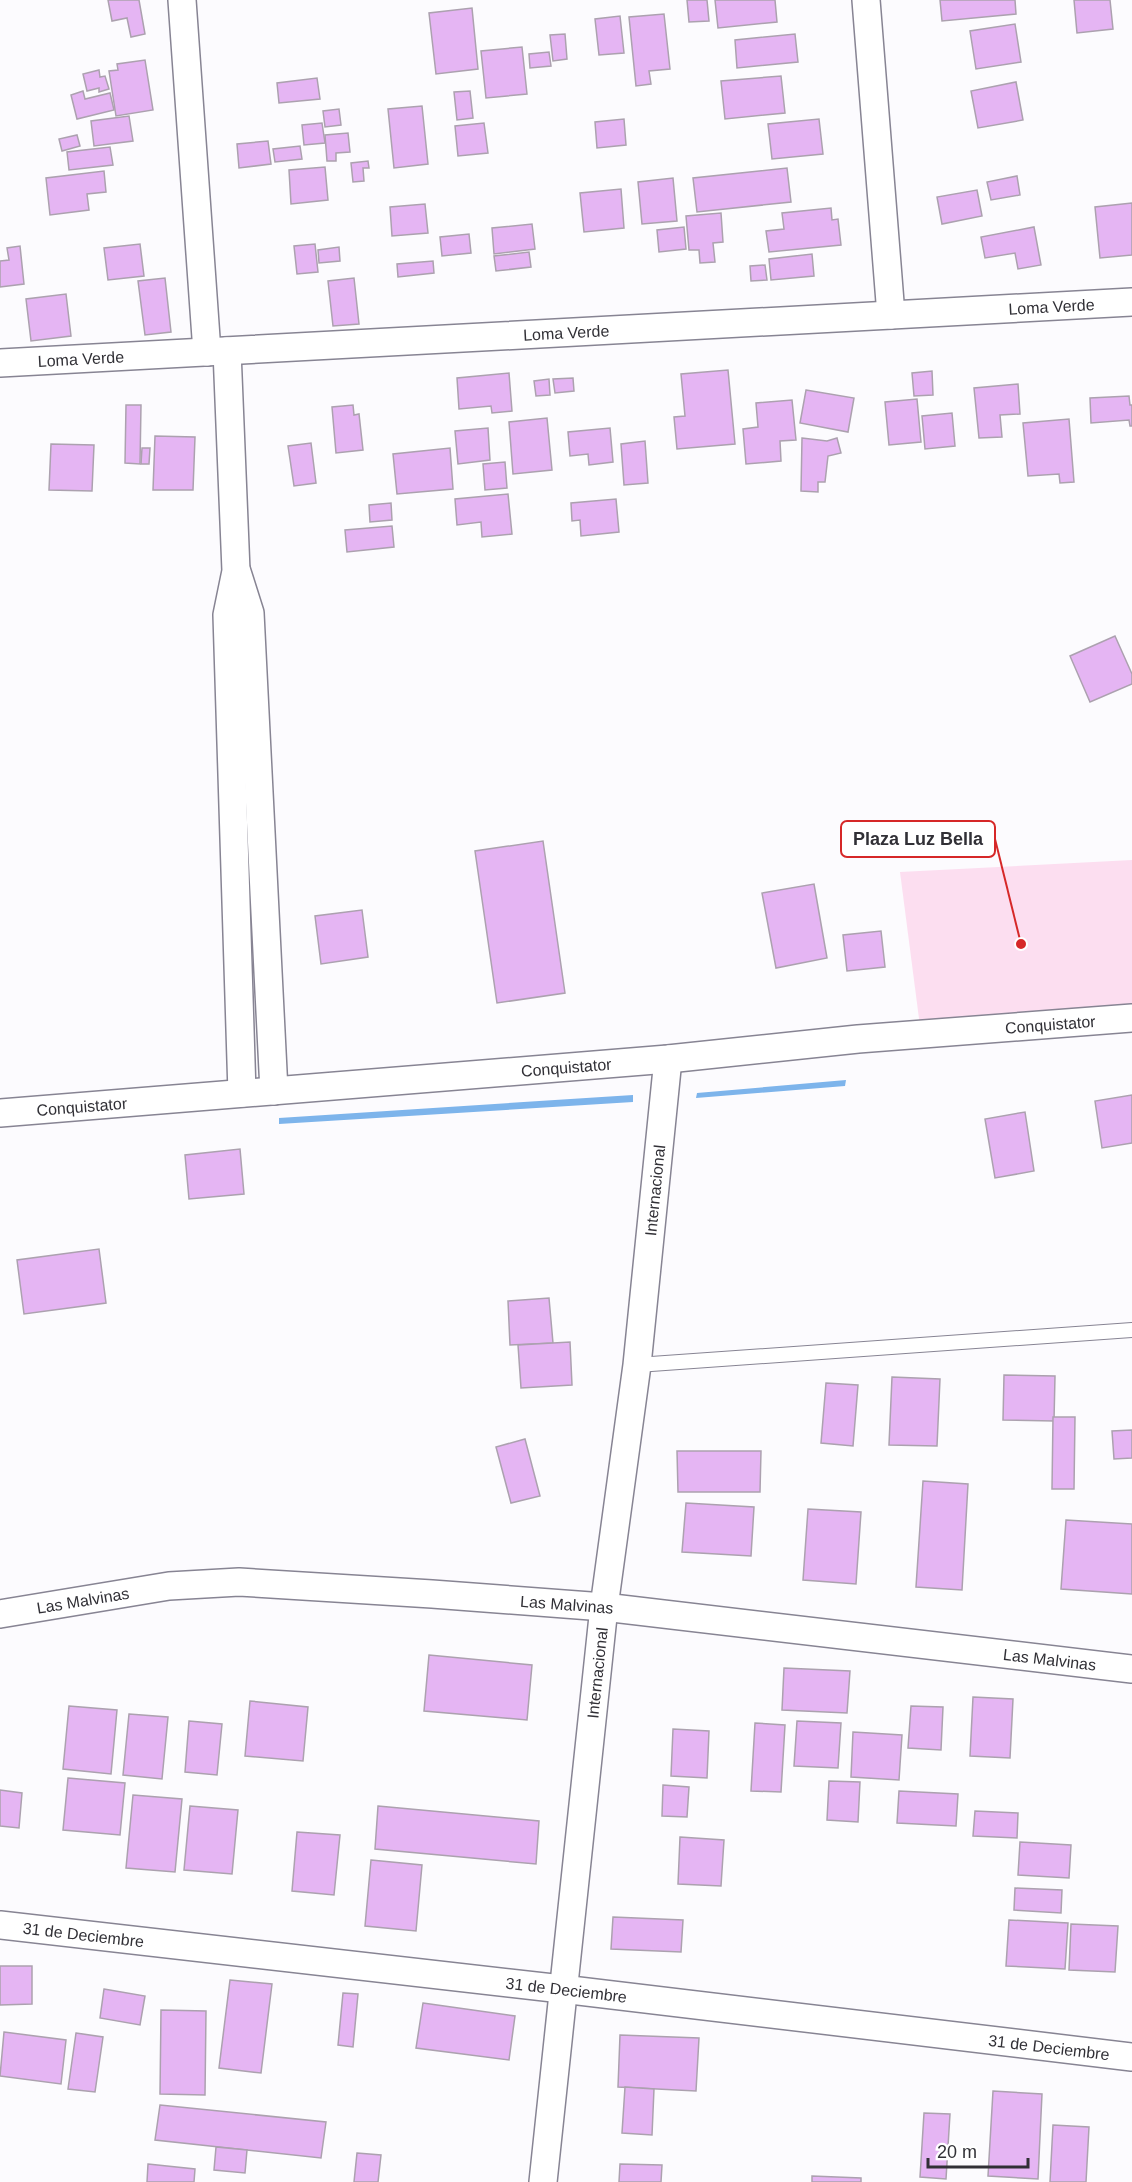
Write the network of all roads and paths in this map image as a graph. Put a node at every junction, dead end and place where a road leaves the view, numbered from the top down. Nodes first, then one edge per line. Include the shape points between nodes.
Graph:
1 (183, 0) edge
2 (866, 0) edge
3 (1132, 302) edge
4 (891, 315) junction
5 (217, 352) junction
6 (0, 363) edge
7 (236, 571) junction
8 (1132, 1018) edge
9 (668, 1059) junction
10 (274, 1091) junction
11 (242, 1093) junction
12 (0, 1113) edge
13 (1132, 1330) edge
14 (637, 1365) junction
15 (604, 1607) junction
16 (0, 1614) edge
17 (1132, 1669) edge
18 (0, 1925) edge
19 (562, 1989) junction
20 (1132, 2057) edge
21 (543, 2182) edge

1 - 5 street
2 - 4 street
3 - 4 street, Loma Verde
4 - 5 street, Loma Verde
5 - 6 street, Loma Verde
5 - 7 street
7 - 10 street via 250,613
7 - 11 street via 227,615
8 - 9 street, Conquistator
9 - 10 street, Conquistator
9 - 14 street, Internacional
10 - 11 street, Conquistator
11 - 12 street, Conquistator
13 - 14 lane
14 - 15 street, Internacional
15 - 16 street, Las Malvinas via 239,1582 170,1586
15 - 17 street, Las Malvinas
15 - 19 street, Internacional
18 - 19 street, 31 de Deciembre
19 - 20 street, 31 de Deciembre
19 - 21 street, Internacional

